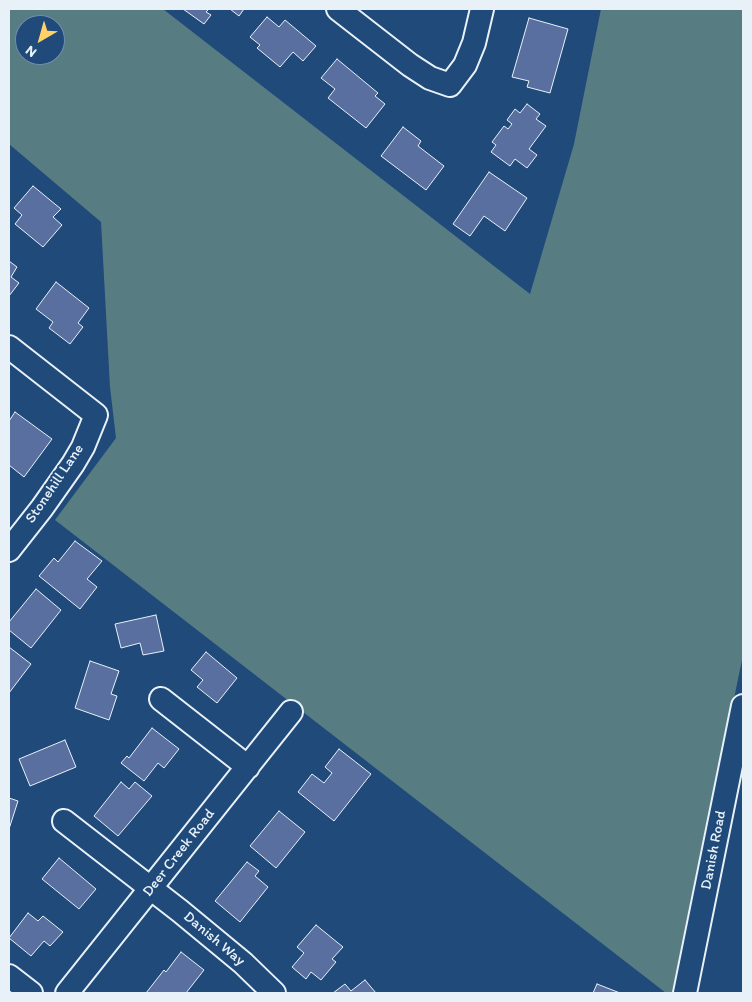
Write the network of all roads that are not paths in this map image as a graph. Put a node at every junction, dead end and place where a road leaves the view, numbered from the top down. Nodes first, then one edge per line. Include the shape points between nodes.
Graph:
1 (338, 9) edge
2 (482, 9) edge
3 (9, 347) edge
4 (9, 550) edge
5 (161, 699) dead end
6 (743, 706) edge
7 (291, 712) dead end
8 (248, 767) junction
9 (736, 775) edge
10 (64, 821) dead end
11 (150, 889) junction
12 (9, 976) edge
13 (31, 993) edge
14 (67, 993) edge
15 (274, 993) edge
16 (685, 993) edge

1 - 2 street via 410,65 450,86 465,65 474,44
3 - 4 street, Stonehill Lane via 96,415 73,464
5 - 8 street
6 - 9 street, Danish Road
7 - 8 street, Deer Creek Road
8 - 11 street, Deer Creek Road
9 - 16 street, Danish Road
10 - 11 street, Danish Way
11 - 14 street, Deer Creek Road
11 - 15 street, Danish Way via 243,963
12 - 13 street

